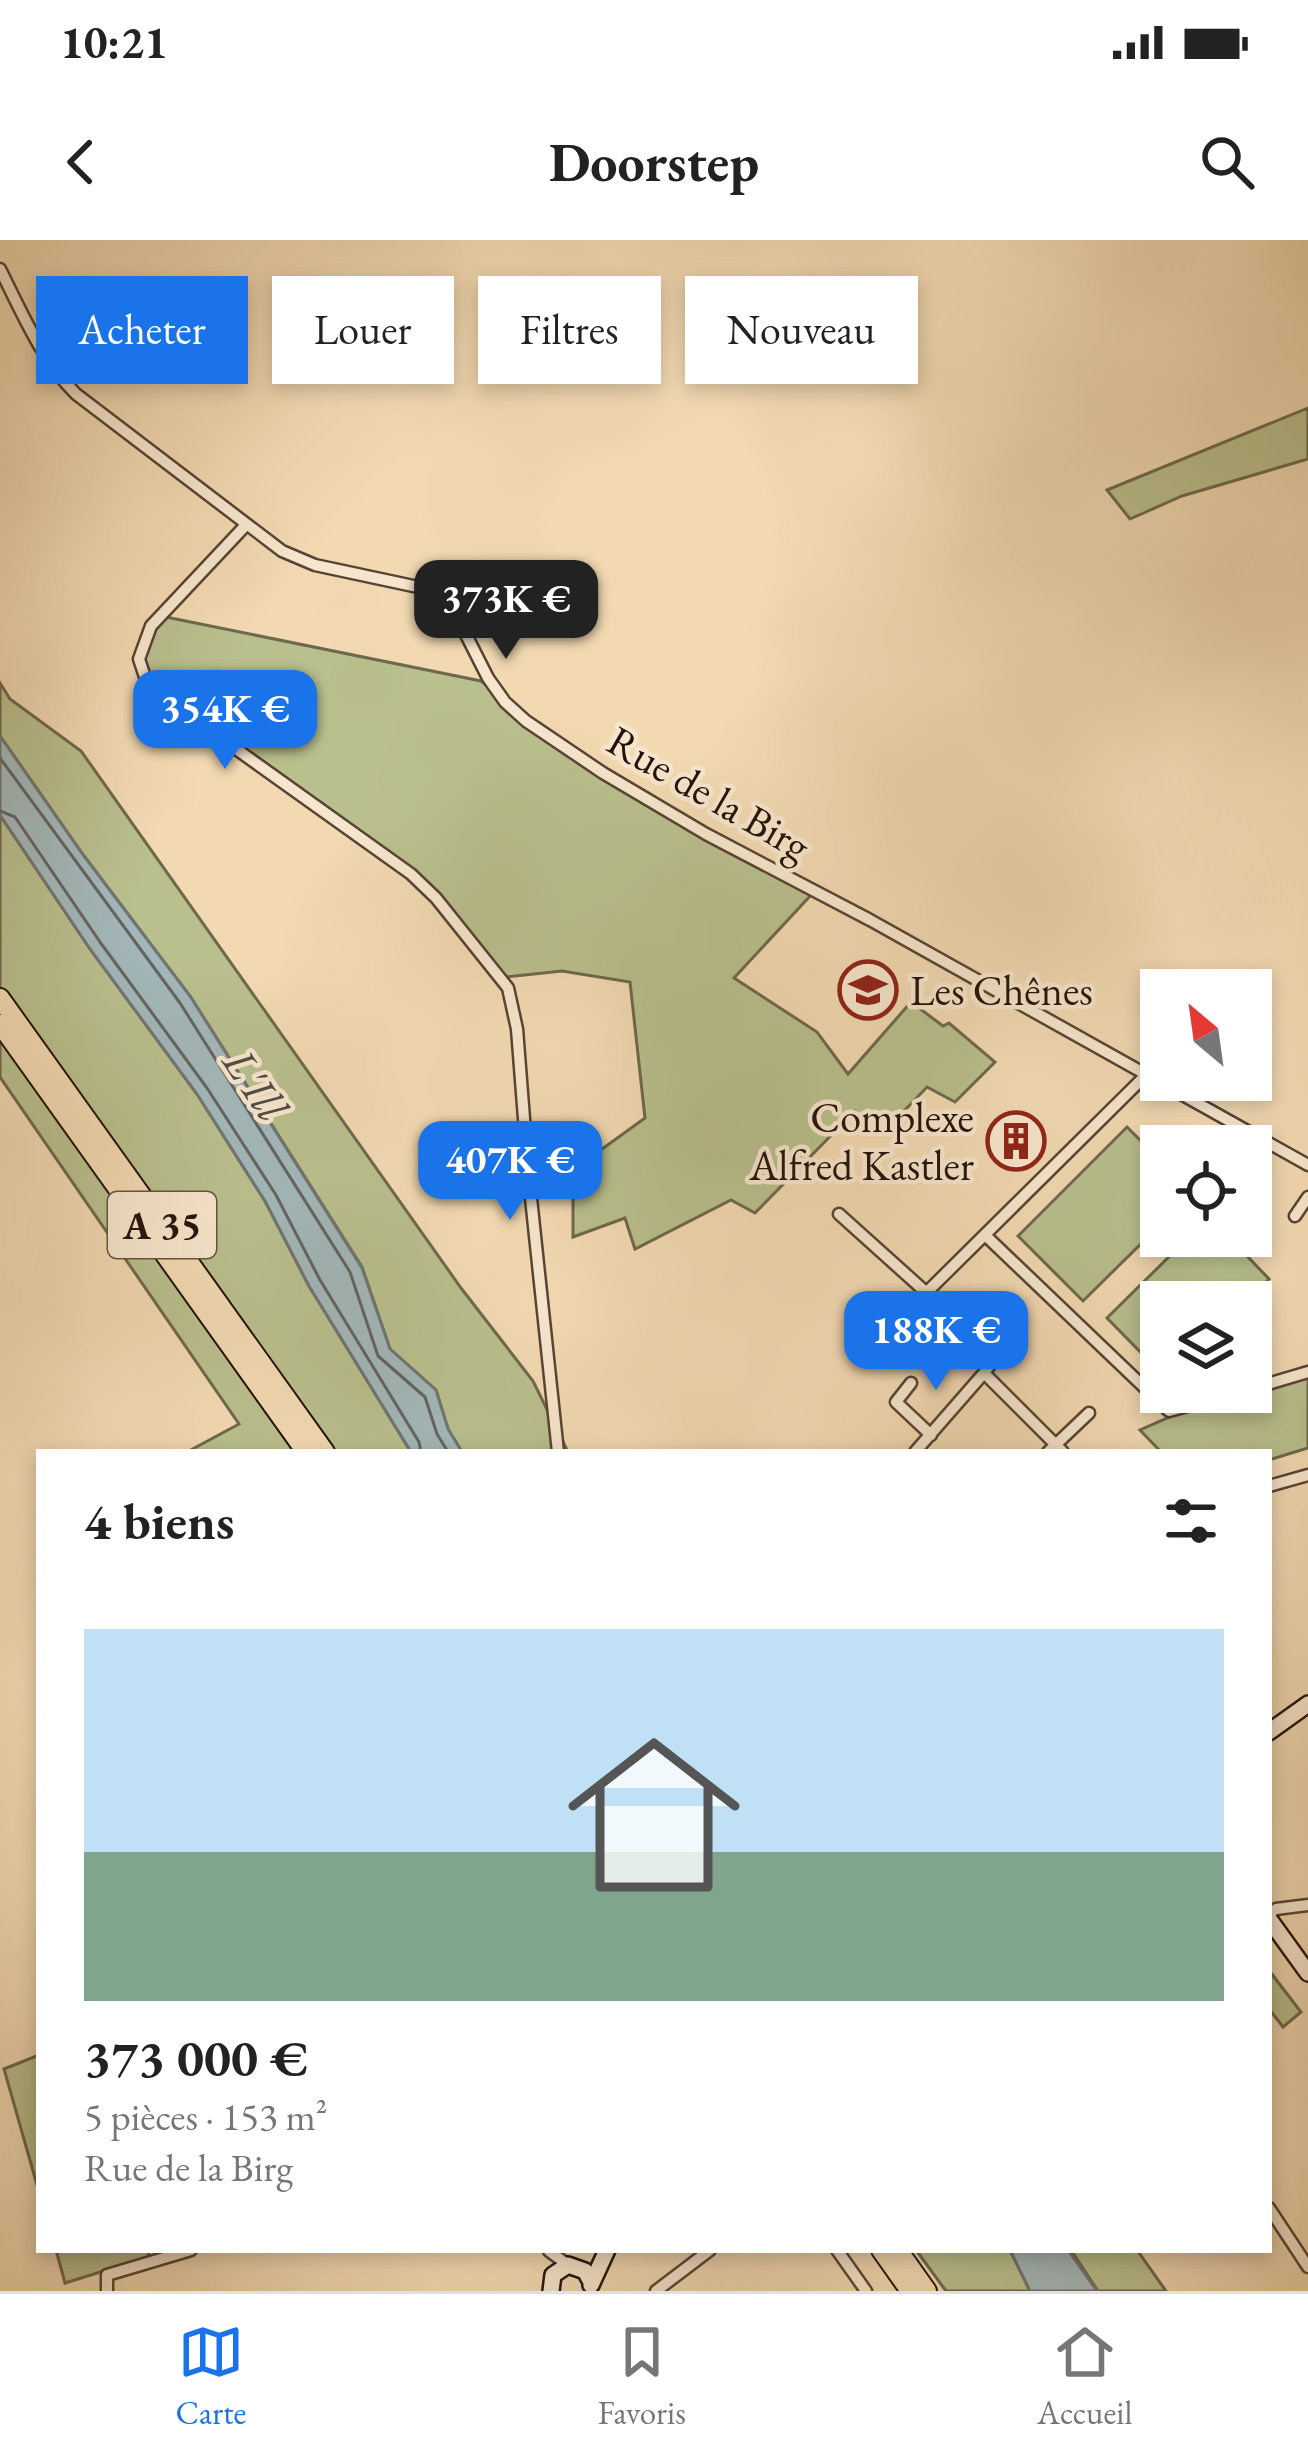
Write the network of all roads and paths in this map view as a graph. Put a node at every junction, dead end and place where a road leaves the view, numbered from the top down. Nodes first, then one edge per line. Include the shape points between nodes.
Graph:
1 (0, 269) edge
2 (245, 526) junction
3 (0, 998) edge
4 (0, 1024) edge
5 (1140, 1073) edge
6 (1140, 1082) edge
7 (1192, 1101) edge
8 (1308, 1165) edge
9 (1308, 1197) edge
10 (839, 1214) dead end
11 (1294, 1216) dead end
12 (985, 1235) junction
13 (925, 1294) junction
14 (1308, 1372) edge
15 (984, 1373) junction
16 (911, 1383) dead end
17 (1272, 1383) edge
18 (1140, 1385) edge
19 (1089, 1413) dead end
20 (924, 1446) edge
21 (304, 1449) edge
22 (324, 1449) edge
23 (558, 1449) edge
24 (1055, 1449) edge
25 (1057, 1449) edge
26 (1308, 1475) edge
27 (1272, 1485) edge
28 (1308, 1705) edge
29 (1272, 1730) edge
30 (1308, 1905) edge
31 (1272, 1914) edge
32 (1272, 1921) edge
33 (1308, 1973) edge
34 (1272, 2212) edge
35 (181, 2253) edge
36 (600, 2253) edge
37 (606, 2253) edge
38 (706, 2253) edge
39 (839, 2253) edge
40 (883, 2253) edge
41 (900, 2253) edge
42 (571, 2265) junction
43 (1308, 2267) edge
44 (552, 2283) edge
45 (591, 2286) edge
46 (106, 2291) edge
47 (656, 2291) edge
48 (866, 2291) edge
49 (910, 2291) edge
50 (927, 2291) edge

1 - 2 street, Rue de la Birg via 56,374
2 - 5 street, Rue de la Birg via 303,561 432,590 453,609 496,691 526,721 668,813
2 - 23 street via 151,626 139,658 148,686 411,874 508,988
3 - 22 highway, A 35
4 - 21 highway, A 35
6 - 12 street
7 - 8 street, Rue de la Birg
9 - 11 street
10 - 13 street
12 - 13 street
12 - 18 street
13 - 15 street via 989,1349
14 - 17 street
15 - 20 street
15 - 24 street
16 - 20 street via 896,1402
19 - 25 street
26 - 27 street
28 - 29 main road
30 - 31 street
32 - 33 main road
34 - 43 street
35 - 46 street via 107,2275
36 - 42 main road
37 - 45 main road
38 - 47 street
39 - 48 street
40 - 49 highway
41 - 50 highway
42 - 44 main road
42 - 45 main road

